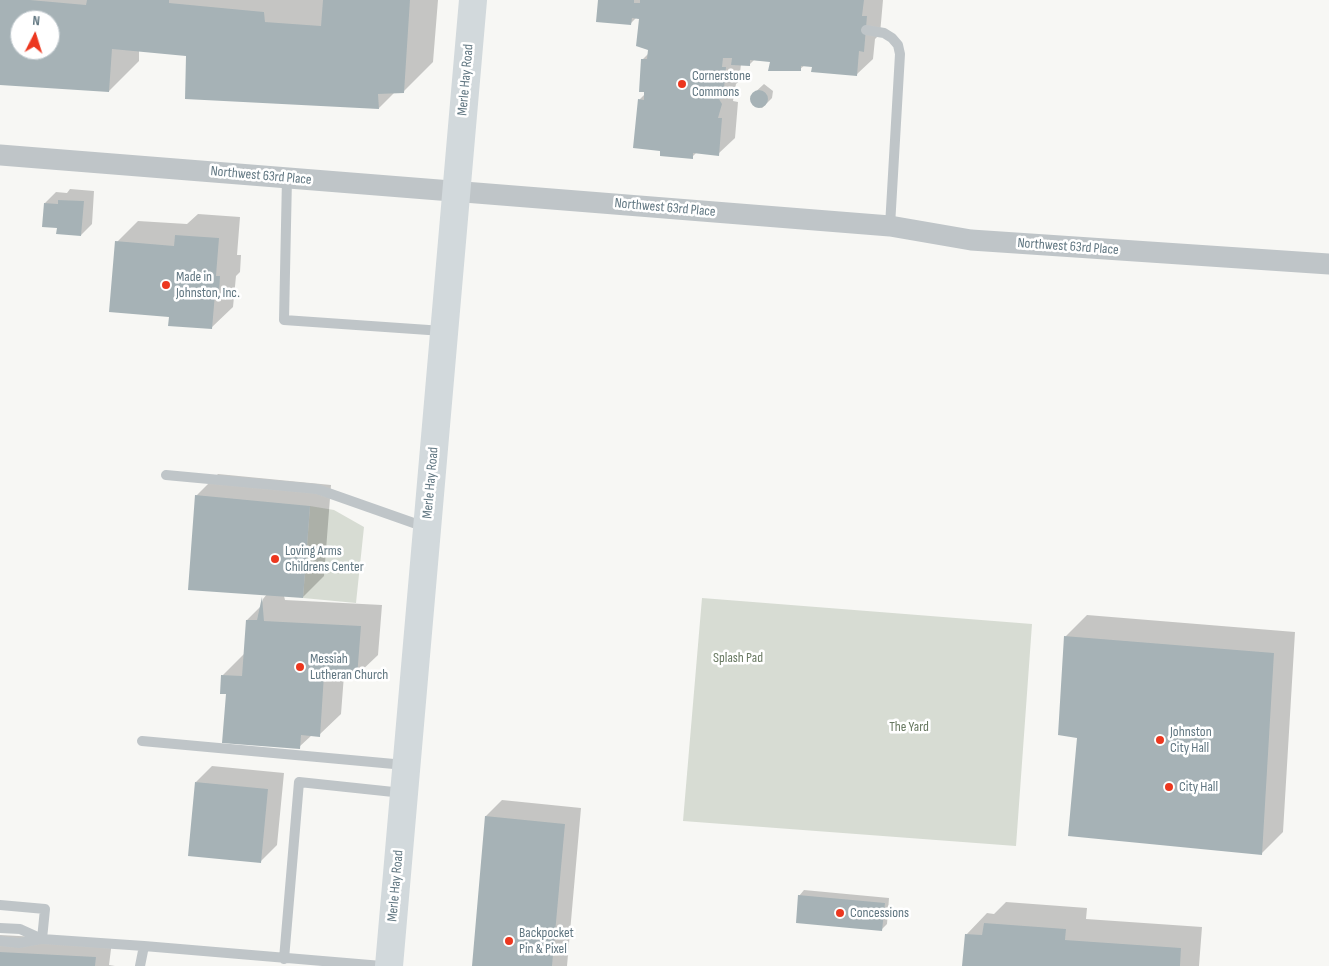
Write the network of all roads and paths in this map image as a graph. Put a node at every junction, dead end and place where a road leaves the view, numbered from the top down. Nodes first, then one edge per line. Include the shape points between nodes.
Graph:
1 (473, 0) edge
2 (866, 30) dead end
3 (0, 155) edge
4 (287, 178) junction
5 (456, 192) junction
6 (890, 226) junction
7 (1329, 264) edge
8 (444, 331) junction
9 (166, 475) dead end
10 (427, 528) junction
11 (142, 741) dead end
12 (406, 765) junction
13 (404, 793) junction
14 (0, 905) edge
15 (0, 928) edge
16 (42, 939) junction
17 (0, 941) edge
18 (144, 946) junction
19 (284, 958) junction
20 (140, 966) edge
21 (382, 966) edge
22 (389, 966) edge

1 - 5 main road, Merle Hay Road
2 - 6 lane via 875,30 892,38 900,54
3 - 4 street, Northwest 63rd Place
4 - 5 street, Northwest 63rd Place
4 - 8 lane via 284,320
5 - 6 street, Northwest 63rd Place
5 - 8 main road, Merle Hay Road
6 - 7 street, Northwest 63rd Place via 971,240
8 - 10 main road, Merle Hay Road
9 - 10 lane via 317,489
10 - 12 main road, Merle Hay Road
11 - 12 lane
12 - 13 main road, Merle Hay Road
13 - 19 lane via 299,782
13 - 22 main road, Merle Hay Road
14 - 16 lane via 44,909
15 - 16 lane via 20,929
16 - 17 lane via 19,943
16 - 18 lane
18 - 19 lane
18 - 20 lane
19 - 21 lane

